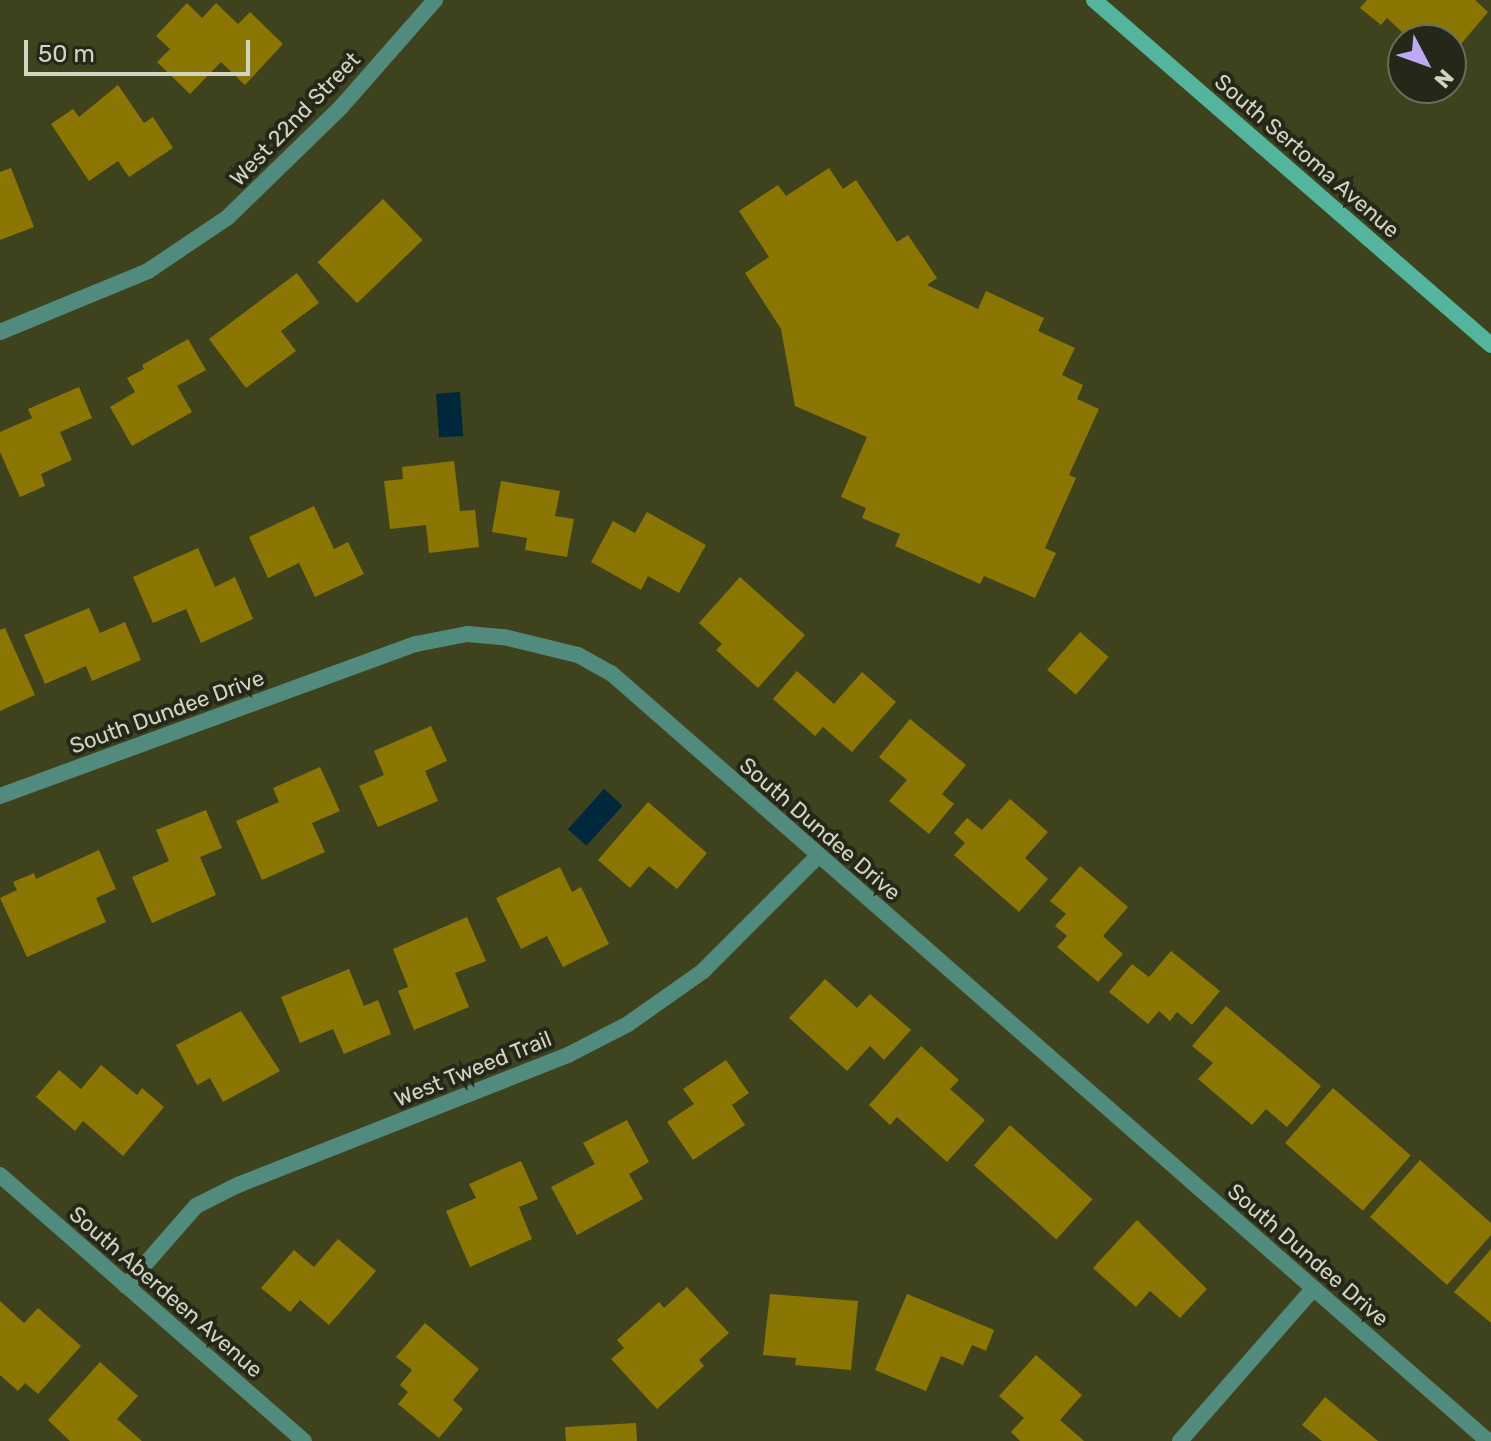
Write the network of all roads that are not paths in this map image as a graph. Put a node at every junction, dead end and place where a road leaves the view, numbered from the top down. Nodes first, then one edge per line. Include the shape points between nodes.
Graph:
1 (435, 0) edge
2 (1094, 0) edge
3 (0, 332) edge
4 (1491, 345) edge
5 (0, 796) edge
6 (818, 856) junction
7 (0, 1175) edge
8 (126, 1286) junction
9 (1313, 1289) junction
10 (304, 1441) edge
11 (1180, 1441) edge
12 (1488, 1441) edge

1 - 3 street, West 22nd Street via 272,180 208,233 148,271
2 - 4 main road, South Sertoma Avenue
5 - 6 street, South Dundee Drive via 416,644 479,635 548,646 611,673
6 - 8 street, West Tweed Trail via 703,971 628,1024 568,1055 196,1206
6 - 9 street, South Dundee Drive
7 - 8 street, South Aberdeen Avenue
8 - 10 street, South Aberdeen Avenue
9 - 11 street
9 - 12 street, South Dundee Drive

